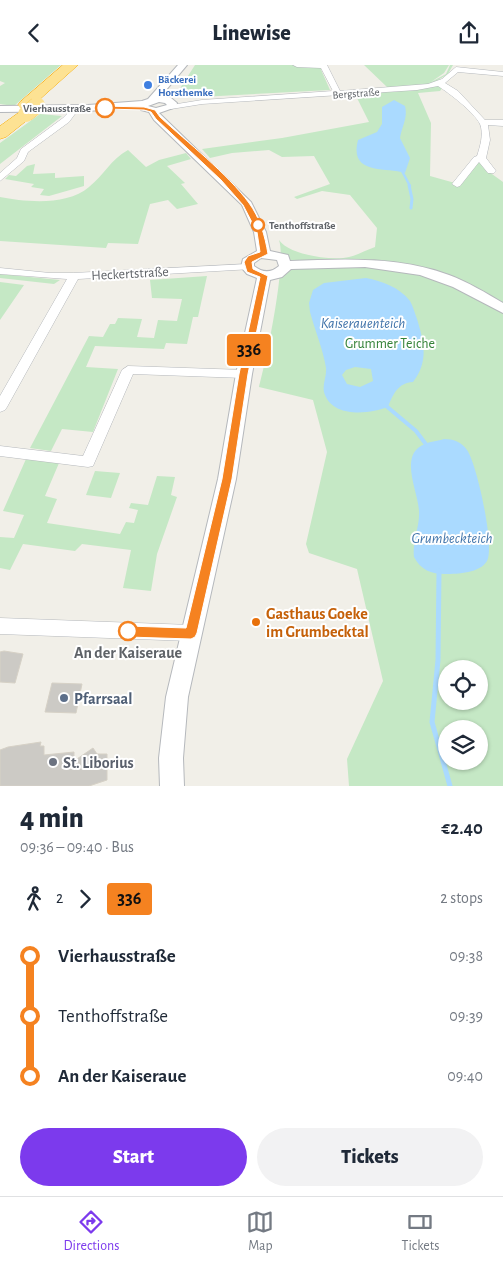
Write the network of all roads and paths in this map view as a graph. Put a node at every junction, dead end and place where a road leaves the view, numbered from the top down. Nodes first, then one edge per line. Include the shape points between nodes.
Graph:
1 (71, 65) edge
2 (82, 65) edge
3 (183, 65) edge
4 (297, 65) edge
5 (323, 66) edge
6 (456, 67) edge
7 (503, 74) edge
8 (169, 83) junction
9 (439, 83) junction
10 (338, 94) junction
11 (168, 104) junction
12 (148, 105) junction
13 (70, 109) junction
14 (20, 110) edge
15 (483, 122) junction
16 (503, 123) edge
17 (0, 124) edge
18 (166, 125) junction
19 (0, 134) edge
20 (482, 158) junction
21 (491, 171) dead end
22 (0, 178) edge
23 (457, 184) dead end
24 (264, 254) junction
25 (287, 265) junction
26 (248, 267) junction
27 (0, 271) edge
28 (74, 276) junction
29 (264, 276) junction
30 (503, 309) edge
31 (244, 374) junction
32 (0, 407) edge
33 (0, 451) edge
34 (0, 626) edge
35 (191, 633) junction
36 (172, 786) edge

1 - 14 highway
2 - 14 highway
3 - 8 street
4 - 5 street
5 - 10 street
6 - 7 street, Bergstraße
6 - 9 street, Bergstraße via 447,79
8 - 11 street via 164,95
8 - 12 street
9 - 10 street, Bergstraße via 417,88
9 - 15 street via 455,93
10 - 11 street, Bergstraße
11 - 12 street, Bergstraße
11 - 18 street via 164,115
12 - 13 street, Bergstraße
12 - 18 street
13 - 14 street, Bergstraße
13 - 22 street via 66,120 24,151 21,159
14 - 17 highway
14 - 19 highway
15 - 16 street
15 - 20 street via 486,127
18 - 24 street via 246,204 260,232
20 - 21 street
20 - 23 street via 477,159
24 - 25 street via 280,256
24 - 26 street via 251,258
25 - 29 street via 280,273
25 - 30 street via 353,263 404,268 452,281
26 - 28 street, Heckertstraße
26 - 29 street
27 - 28 street
28 - 32 street, Heckertstraße
29 - 31 street
31 - 33 street via 128,371 88,462
31 - 35 street via 227,479
34 - 35 street
35 - 36 street via 177,697 171,758

